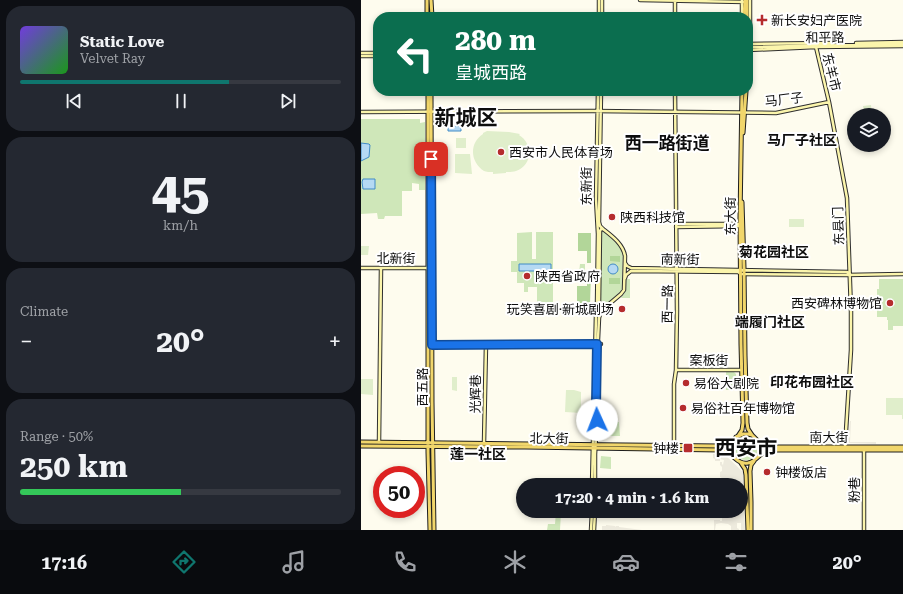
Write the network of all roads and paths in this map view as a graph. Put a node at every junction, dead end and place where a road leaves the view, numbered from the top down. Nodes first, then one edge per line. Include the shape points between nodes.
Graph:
1 (427, 0) edge
2 (431, 0) edge
3 (601, 0) edge
4 (640, 0) edge
5 (675, 0) edge
6 (745, 1) edge
7 (427, 12) edge
8 (432, 12) edge
9 (600, 12) edge
10 (675, 12) edge
11 (745, 12) edge
12 (746, 12) edge
13 (903, 44) edge
14 (753, 47) edge
15 (753, 47) edge
16 (816, 47) junction
17 (373, 54) edge
18 (361, 55) edge
19 (428, 96) edge
20 (431, 96) edge
21 (598, 96) edge
22 (600, 96) edge
23 (675, 96) edge
24 (742, 96) edge
25 (745, 96) edge
26 (829, 102) junction
27 (599, 111) junction
28 (361, 112) edge
29 (429, 112) junction
30 (675, 112) junction
31 (743, 112) junction
32 (740, 225) junction
33 (676, 226) junction
34 (603, 229) junction
35 (599, 234) junction
36 (625, 260) junction
37 (361, 268) edge
38 (381, 268) junction
39 (430, 268) junction
40 (677, 270) junction
41 (742, 272) junction
42 (849, 274) junction
43 (903, 274) edge
44 (624, 279) junction
45 (598, 305) junction
46 (603, 309) junction
47 (596, 344) junction
48 (601, 344) dead end
49 (432, 345) junction
50 (486, 345) junction
51 (676, 370) junction
52 (741, 370) junction
53 (752, 435) junction
54 (738, 436) junction
55 (758, 440) junction
56 (733, 441) junction
57 (361, 442) edge
58 (379, 442) junction
59 (484, 443) junction
60 (428, 444) junction
61 (433, 444) junction
62 (361, 446) edge
63 (594, 446) junction
64 (674, 446) junction
65 (845, 448) junction
66 (903, 449) edge
67 (864, 450) junction
68 (734, 457) junction
69 (758, 457) junction
70 (754, 461) junction
71 (739, 462) junction
72 (593, 478) edge
73 (593, 518) edge
74 (430, 530) edge
75 (434, 530) edge
76 (593, 530) edge
77 (750, 530) edge
78 (864, 530) edge

1 - 7 main road
2 - 8 main road
3 - 9 street
4 - 5 street
5 - 6 street
5 - 10 street
6 - 11 main road
6 - 12 street
13 - 14 street, 和平路
13 - 16 street, 和平路
15 - 16 street, 和平路
16 - 26 street, 东羊市
17 - 18 street
19 - 29 main road, 西五路
20 - 29 main road, 西五路
21 - 27 street, 东新街
22 - 27 street, 东新街
23 - 30 street, 西一路
24 - 31 main road, 东大街
25 - 31 main road, 东大街
26 - 31 street, 马厂子 via 776,113
26 - 42 street, 东县门 via 847,196
27 - 29 street, 马厂子
27 - 30 street, 马厂子
27 - 34 street, 东新街 via 599,222
27 - 35 street, 东新街 via 596,199
28 - 29 street, 马厂子
29 - 39 main road, 西五路
30 - 31 street, 马厂子
30 - 33 street, 西一路
31 - 32 main road, 东大街
31 - 41 main road, 东大街
32 - 33 street
32 - 41 main road, 东大街
33 - 40 street, 西一路
34 - 35 street
34 - 36 street via 621,246
35 - 45 street, 东新街
36 - 40 street, 南新街 via 631,268
36 - 44 street
37 - 38 street, 北新街
38 - 39 street, 北新街
38 - 58 street
39 - 49 main road, 西五路
39 - 60 main road, 西五路
40 - 41 street, 南新街
40 - 44 street, 南新街 via 631,272 626,274
40 - 51 street, 西一路
41 - 42 street, 南新街
41 - 52 main road, 东大街
41 - 53 main road, 东大街 via 747,423
42 - 43 street, 南新街
42 - 65 street, 东县门 via 851,350
44 - 46 street via 623,292
45 - 46 street
45 - 47 street, 东新街
46 - 47 street via 599,315
47 - 48 street
47 - 50 street
47 - 63 street
49 - 50 street
49 - 61 main road, 西五路
50 - 59 street, 光辉巷
51 - 52 street, 案板街
51 - 64 street, 西一路
52 - 54 main road, 东大街 via 743,423
53 - 54 main road
53 - 55 main road
54 - 56 main road
55 - 65 main road, 南大街 via 770,448
55 - 69 main road via 761,449
56 - 64 main road, 北大街 via 722,446
56 - 68 main road via 731,449
57 - 58 main road, 北大街
58 - 60 main road, 北大街
59 - 61 main road, 北大街
59 - 63 main road, 北大街
60 - 61 main road, 北大街
60 - 62 main road, 北大街
60 - 74 main road, 西五路
61 - 63 main road, 北大街
61 - 75 main road, 西五路
63 - 64 main road, 北大街
63 - 68 main road, 北大街 via 720,450
63 - 72 street
65 - 66 main road, 南大街
66 - 67 main road, 南大街
67 - 69 main road, 南大街 via 770,450
67 - 78 street, 粉巷
68 - 71 main road
69 - 70 main road
70 - 71 main road
70 - 77 main road via 750,471
71 - 77 main road via 747,475
73 - 76 street

